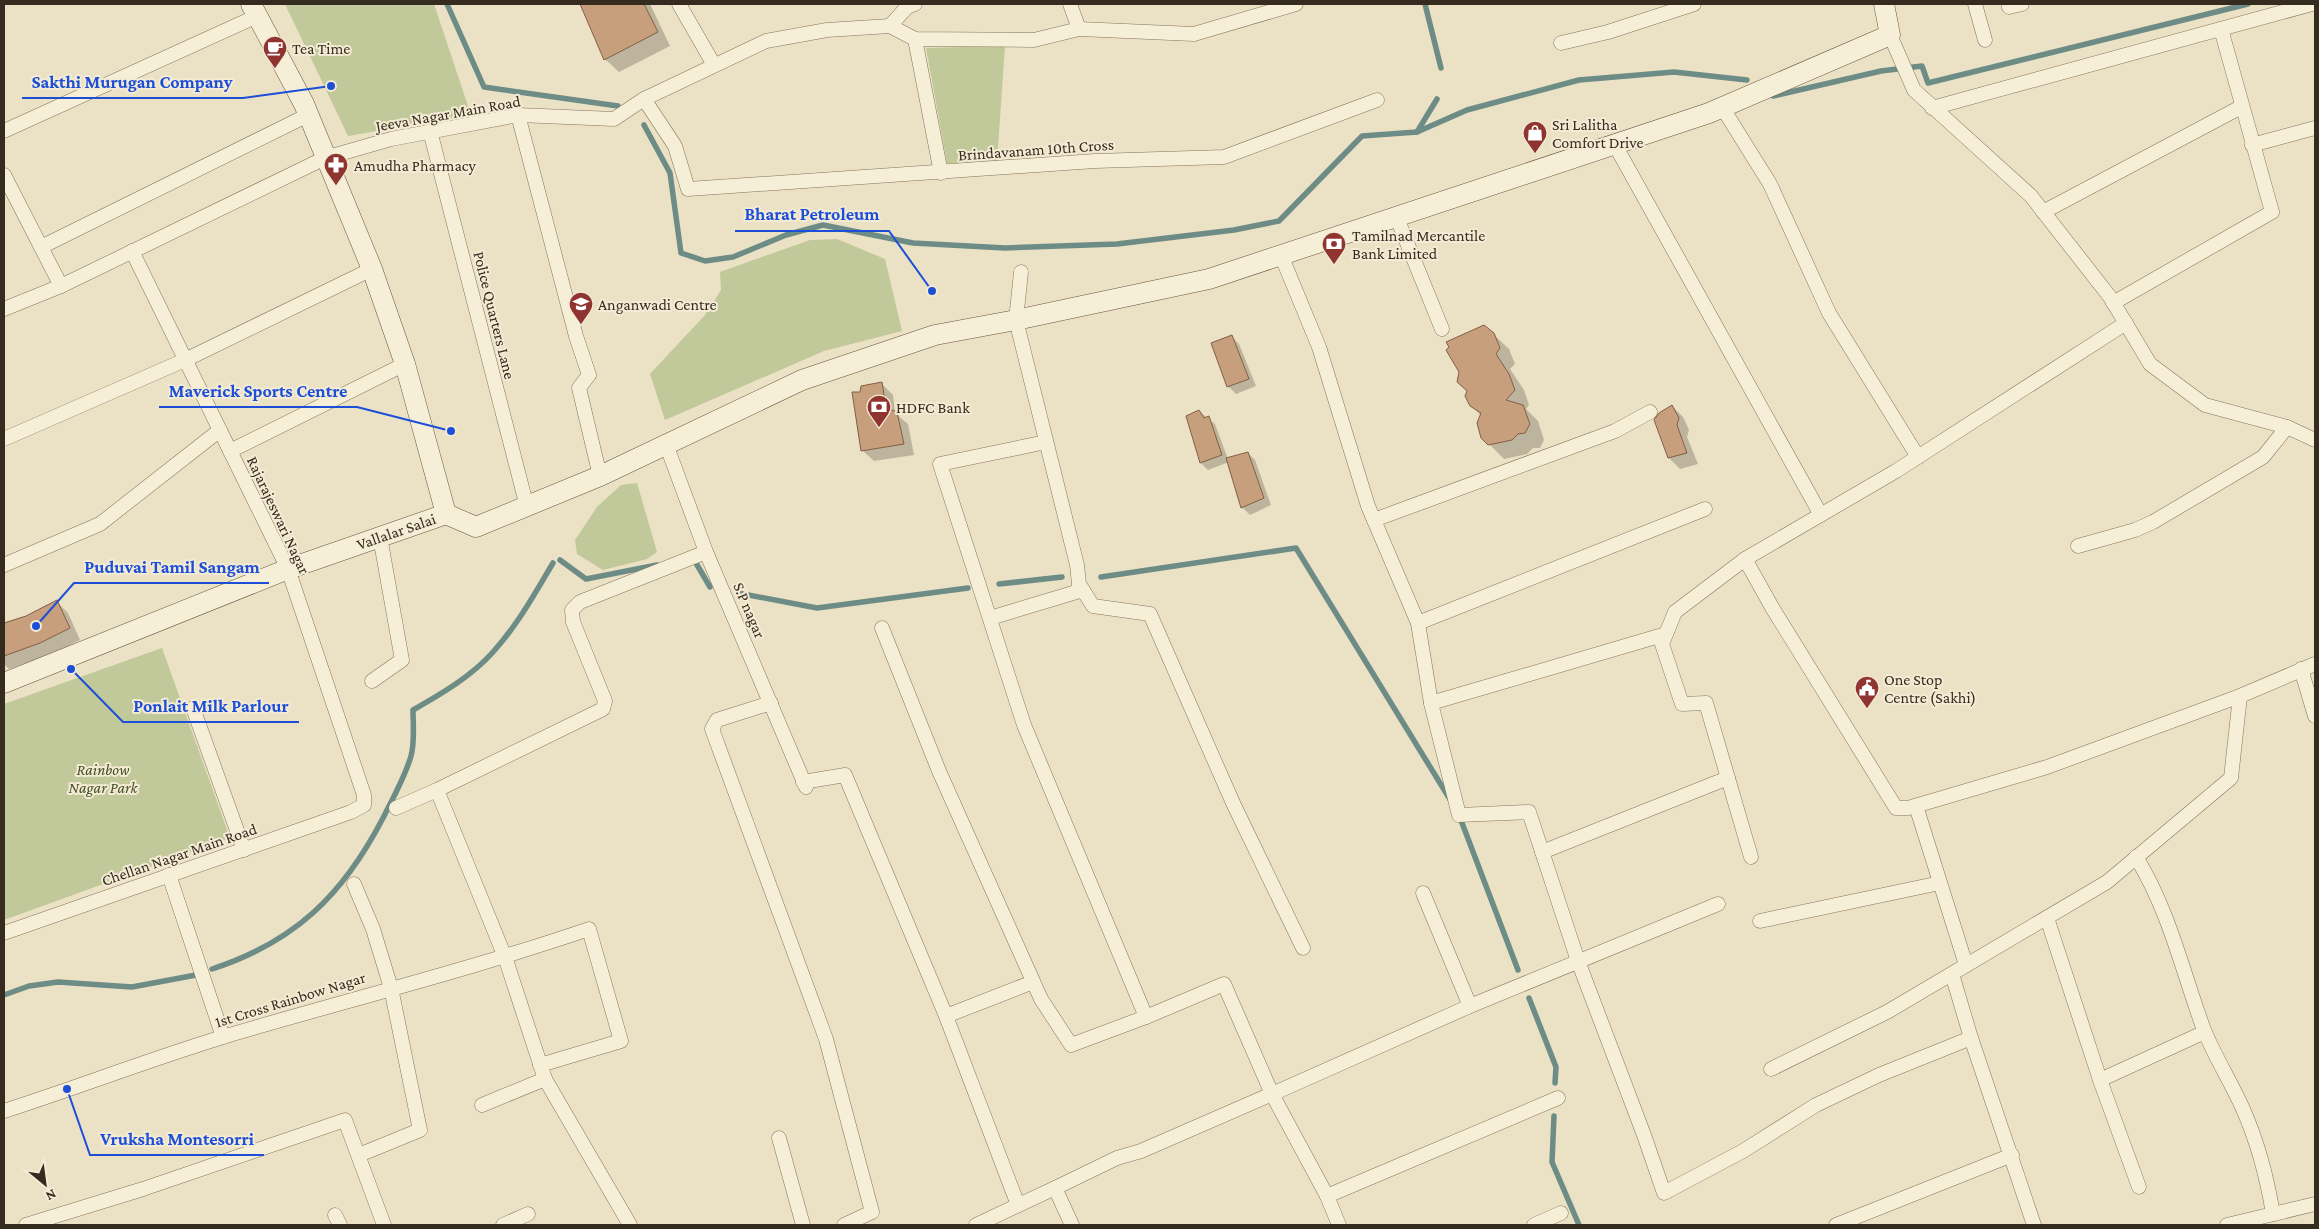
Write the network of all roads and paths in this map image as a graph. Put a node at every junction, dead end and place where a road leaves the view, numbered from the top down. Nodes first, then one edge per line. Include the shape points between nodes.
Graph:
1 (915, 4) edge
2 (1070, 4) edge
3 (1296, 4) edge
4 (1694, 4) edge
5 (1884, 4) edge
6 (1975, 4) edge
7 (2312, 4) edge
8 (682, 5) edge
9 (254, 10) edge
10 (890, 26) junction
11 (1079, 29) junction
12 (2221, 29) junction
13 (915, 39) junction
14 (1986, 40) dead end
15 (1561, 43) dead end
16 (1893, 43) junction
17 (714, 65) junction
18 (644, 99) junction
19 (1377, 100) dead end
20 (1722, 107) junction
21 (2241, 107) junction
22 (1932, 108) junction
23 (308, 115) junction
24 (518, 115) junction
25 (2315, 128) edge
26 (4, 131) edge
27 (430, 131) junction
28 (1615, 145) junction
29 (2252, 145) junction
30 (325, 158) junction
31 (941, 173) junction
32 (4, 175) edge
33 (2043, 212) junction
34 (1397, 218) junction
35 (41, 247) junction
36 (132, 251) junction
37 (1282, 256) junction
38 (372, 268) junction
39 (1021, 272) dead end
40 (61, 286) junction
41 (2113, 303) junction
42 (4, 309) edge
43 (1016, 320) junction
44 (2126, 323) junction
45 (1442, 329) dead end
46 (185, 360) junction
47 (405, 364) junction
48 (1650, 412) dead end
49 (2287, 427) junction
50 (220, 430) junction
51 (4, 439) edge
52 (2315, 440) edge
53 (1046, 442) junction
54 (666, 444) junction
55 (230, 451) junction
56 (1918, 457) junction
57 (600, 476) junction
58 (527, 507) junction
59 (1705, 509) dead end
60 (446, 514) junction
61 (1821, 515) junction
62 (1374, 520) junction
63 (380, 537) junction
64 (2078, 546) dead end
65 (706, 552) junction
66 (1745, 559) junction
67 (4, 565) edge
68 (288, 569) junction
69 (1083, 590) junction
70 (990, 618) junction
71 (1418, 623) junction
72 (882, 628) dead end
73 (1666, 634) junction
74 (2315, 664) edge
75 (2301, 668) junction
76 (372, 681) dead end
77 (4, 683) edge
78 (2240, 696) junction
79 (771, 703) junction
80 (1432, 703) junction
81 (193, 708) dead end
82 (2315, 716) edge
83 (1728, 778) junction
84 (437, 790) junction
85 (364, 805) joint
86 (1916, 806) junction
87 (396, 808) dead end
88 (244, 850) junction
89 (1542, 852) junction
90 (1751, 857) dead end
91 (2136, 857) junction
92 (169, 875) junction
93 (1940, 882) junction
94 (354, 884) dead end
95 (1423, 893) dead end
96 (1718, 904) dead end
97 (2047, 918) junction
98 (1760, 921) dead end
99 (4, 932) edge
100 (1303, 948) dead end
101 (506, 957) junction
102 (1578, 961) junction
103 (1966, 965) junction
104 (1952, 974) junction
105 (1034, 982) junction
106 (391, 988) junction
107 (1470, 1006) junction
108 (946, 1016) junction
109 (1146, 1017) junction
110 (2205, 1032) junction
111 (223, 1037) junction
112 (1971, 1038) junction
113 (540, 1065) junction
114 (1771, 1069) dead end
115 (545, 1079) junction
116 (2100, 1080) junction
117 (1272, 1094) junction
118 (1558, 1098) dead end
119 (482, 1105) dead end
120 (4, 1111) edge
121 (779, 1138) dead end
122 (359, 1155) junction
123 (2012, 1155) junction
124 (2139, 1186) dead end
125 (1055, 1188) junction
126 (1327, 1196) junction
127 (2315, 1204) edge
128 (1018, 1205) junction
129 (1561, 1213) dead end
130 (528, 1214) dead end
131 (2273, 1214) junction
132 (26, 1225) edge
133 (384, 1225) edge
134 (503, 1225) edge
135 (630, 1225) edge
136 (802, 1225) edge
137 (844, 1225) edge
138 (976, 1225) edge
139 (1072, 1225) edge
140 (1339, 1225) edge
141 (1534, 1225) edge
142 (1836, 1225) edge
143 (2034, 1225) edge
144 (2227, 1225) edge

1 - 10 street via 907,7
2 - 11 street
3 - 11 street via 1194,34
4 - 15 street via 1608,32
5 - 16 street
6 - 14 street
7 - 12 street
8 - 17 street
9 - 23 street, Vallalar Salai
9 - 26 street
10 - 13 street
10 - 17 street, Jeeva Nagar Main Road via 827,30 766,41
11 - 13 street via 1034,40
12 - 21 street
12 - 22 street
13 - 31 street
16 - 20 street
16 - 22 street via 1914,90
17 - 18 street, Jeeva Nagar Main Road
18 - 24 street, Jeeva Nagar Main Road via 614,119
18 - 31 street, Brindavanam 10th Cross via 675,146 688,189
19 - 31 street, Brindavanam 10th Cross via 1224,157 1096,161
20 - 28 street
20 - 56 street via 1770,184 1829,313
21 - 29 street
21 - 33 street
22 - 33 street via 2031,196
23 - 30 street, Vallalar Salai
23 - 35 street
24 - 27 street, Jeeva Nagar Main Road
24 - 57 street via 589,375 579,388
25 - 29 street
27 - 30 street, Jeeva Nagar Main Road
27 - 58 street, Police Quarters Lane
28 - 34 street
28 - 61 street
29 - 41 street via 2272,212
30 - 36 street, Jeeva Nagar Main Road
30 - 38 street, Vallalar Salai
32 - 35 street
33 - 41 street
34 - 37 street
34 - 45 street
35 - 40 street
36 - 40 street, Jeeva Nagar Main Road
36 - 46 street, Rajarajeswari Nagar
37 - 43 street via 1209,279
37 - 62 street via 1319,346
38 - 46 street
38 - 47 street, Vallalar Salai
39 - 43 street
40 - 42 street, Jeeva Nagar Main Road
41 - 44 street
43 - 53 street
43 - 54 street via 936,334 802,380
44 - 49 street via 2150,364 2205,405
44 - 56 street
46 - 50 street, Rajarajeswari Nagar
46 - 51 street
47 - 55 street
47 - 60 street, Vallalar Salai
48 - 62 street via 1615,431
49 - 52 street
49 - 64 street via 2263,457 2153,522
50 - 55 street, Rajarajeswari Nagar
50 - 67 street via 100,524
53 - 69 street
53 - 70 street via 940,464
54 - 57 street
54 - 65 street, S.P nagar
55 - 68 street, Rajarajeswari Nagar
56 - 61 street
57 - 58 street
58 - 60 street via 476,527
59 - 71 street
60 - 63 street, Vallalar Salai
61 - 66 street
62 - 71 street
63 - 68 street, Vallalar Salai
63 - 76 street via 402,660
65 - 79 street, S.P nagar
65 - 84 street via 580,602 572,610 573,622 605,701 603,709
66 - 73 street via 1675,612
66 - 86 street via 1896,808
68 - 77 street, Vallalar Salai
68 - 85 street, Rajarajeswari Nagar via 364,796
69 - 70 street
69 - 100 street via 1093,606 1150,614 1233,803
70 - 109 street via 1024,725
71 - 80 street
72 - 105 street via 939,772
73 - 80 street
73 - 83 street via 1662,644 1682,704 1706,703
74 - 75 street
75 - 78 street
75 - 82 street
78 - 86 street via 2048,767
78 - 91 street via 2231,778
79 - 108 street, S.P nagar via 805,784 845,775
79 - 137 street via 717,720 712,729 826,1039 872,1212
80 - 89 street via 1459,815 1529,812
81 - 88 street
83 - 89 street
83 - 90 street
84 - 87 street
84 - 101 street
85 - 88 street, Chellan Nagar Main Road
86 - 93 street
88 - 92 street, Chellan Nagar Main Road
89 - 102 street
91 - 97 street via 2108,882
91 - 110 street via 2146,873 2173,941
92 - 99 street, Chellan Nagar Main Road
92 - 111 street
93 - 98 street
93 - 103 street
94 - 106 street
95 - 107 street
96 - 102 street
97 - 103 street
97 - 116 street
101 - 106 street, 1st Cross Rainbow Nagar
101 - 113 street
101 - 113 street, 1st Cross Rainbow Nagar via 589,929 621,1041
102 - 107 street
102 - 112 street via 1664,1193 1743,1151 1816,1105 1879,1075
103 - 104 street
104 - 112 street
104 - 114 street via 1887,1012
105 - 108 street
105 - 109 street via 1041,999 1071,1045
106 - 111 street, 1st Cross Rainbow Nagar
106 - 122 street via 420,1130
107 - 117 street
108 - 128 street
109 - 117 street via 1224,984
110 - 116 street
110 - 131 street via 2259,1149
111 - 120 street, 1st Cross Rainbow Nagar
112 - 123 street
113 - 115 street
115 - 119 street
115 - 135 street
116 - 124 street
117 - 125 street via 1141,1151 1117,1158
117 - 126 street
118 - 126 street
121 - 136 street
122 - 132 street via 346,1120
122 - 133 street
123 - 142 street
123 - 143 street
125 - 128 street
125 - 139 street
126 - 140 street
127 - 131 street
128 - 138 street
129 - 141 street
130 - 134 street
131 - 144 street

